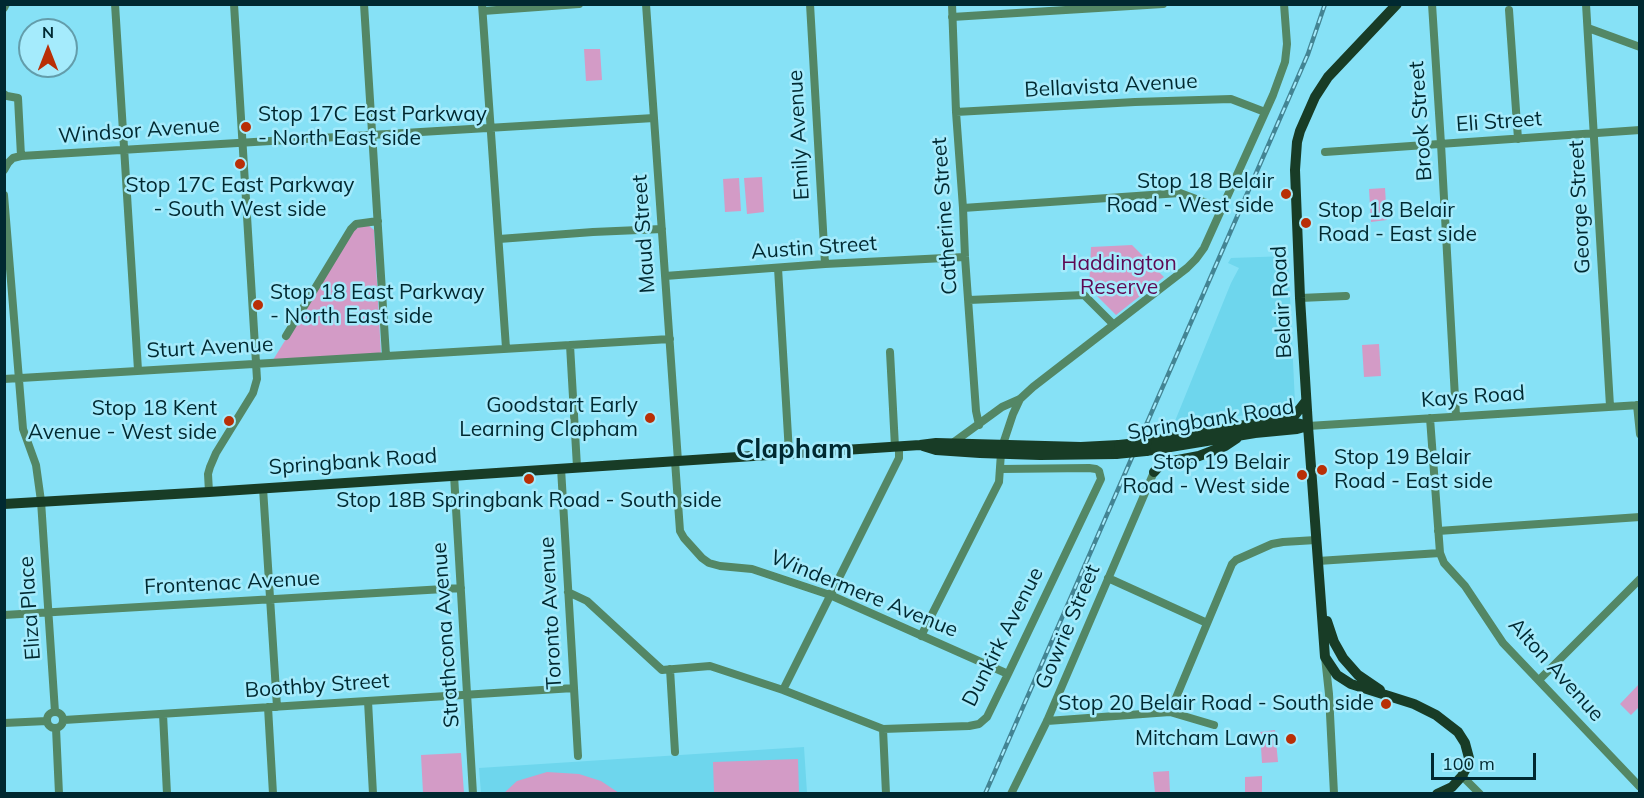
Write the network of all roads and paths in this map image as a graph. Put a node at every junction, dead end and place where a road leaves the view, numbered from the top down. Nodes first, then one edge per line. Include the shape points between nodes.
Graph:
1 (115, 4) edge
2 (234, 4) edge
3 (364, 4) edge
4 (579, 4) edge
5 (646, 4) edge
6 (810, 4) edge
7 (952, 4) edge
8 (1163, 4) edge
9 (1284, 4) edge
10 (1397, 4) edge
11 (1432, 4) edge
12 (1586, 4) edge
13 (483, 8) edge
14 (1509, 10) dead end
15 (952, 17) junction
16 (1588, 28) junction
17 (1640, 47) edge
18 (4, 94) edge
19 (956, 112) junction
20 (1265, 112) junction
21 (654, 118) junction
22 (491, 127) junction
23 (1640, 130) edge
24 (1594, 133) junction
25 (373, 134) junction
26 (1518, 139) junction
27 (243, 142) junction
28 (1441, 144) junction
29 (123, 149) junction
30 (1325, 152) dead end
31 (21, 156) junction
32 (4, 170) edge
33 (4, 195) edge
34 (963, 208) junction
35 (1220, 208) junction
36 (378, 221) junction
37 (662, 229) junction
38 (499, 239) junction
39 (965, 257) junction
40 (825, 264) junction
41 (778, 268) junction
42 (665, 276) junction
43 (1346, 296) dead end
44 (1300, 298) junction
45 (969, 300) junction
46 (1113, 324) junction
47 (286, 336) dead end
48 (670, 339) junction
49 (570, 345) junction
50 (506, 348) junction
51 (890, 352) dead end
52 (386, 356) junction
53 (257, 363) junction
54 (138, 370) junction
55 (19, 378) junction
56 (4, 379) edge
57 (1020, 399) junction
58 (1306, 401) junction
59 (1638, 405) edge
60 (1610, 406) junction
61 (1456, 416) junction
62 (1430, 418) junction
63 (1272, 422) junction
64 (979, 425) junction
65 (1308, 426) junction
66 (1640, 434) edge
67 (1242, 435) junction
68 (954, 442) junction
69 (920, 445) junction
70 (897, 446) junction
71 (1147, 446) junction
72 (1002, 448) junction
73 (1166, 448) junction
74 (789, 453) junction
75 (1178, 459) junction
76 (676, 461) junction
77 (577, 467) junction
78 (561, 468) junction
79 (1001, 469) junction
80 (1154, 472) joint
81 (454, 475) junction
82 (263, 488) junction
83 (209, 492) junction
84 (41, 501) junction
85 (4, 504) edge
86 (1640, 517) edge
87 (1438, 531) junction
88 (1316, 540) junction
89 (1440, 553) junction
90 (1318, 561) junction
91 (1108, 578) junction
92 (1640, 579) edge
93 (461, 588) junction
94 (568, 592) junction
95 (830, 595) junction
96 (1321, 596) junction
97 (270, 599) junction
98 (48, 612) junction
99 (4, 615) edge
100 (1208, 623) junction
101 (1329, 627) junction
102 (921, 636) junction
103 (1325, 657) junction
104 (670, 669) junction
105 (1008, 674) junction
106 (1337, 675) junction
107 (1539, 680) junction
108 (574, 688) junction
109 (783, 690) junction
110 (468, 694) junction
111 (1329, 694) junction
112 (1387, 695) junction
113 (368, 701) junction
114 (272, 707) junction
115 (55, 712) junction
116 (1170, 712) junction
117 (163, 714) junction
118 (64, 720) junction
119 (47, 721) junction
120 (1047, 721) junction
121 (4, 723) edge
122 (1214, 725) dead end
123 (56, 728) junction
124 (883, 729) junction
125 (675, 752) dead end
126 (578, 756) dead end
127 (1462, 776) junction
128 (1640, 787) edge
129 (60, 794) edge
130 (167, 794) edge
131 (273, 794) edge
132 (373, 794) edge
133 (473, 794) edge
134 (886, 794) edge
135 (1011, 794) edge
136 (1334, 794) edge
137 (1437, 794) edge
138 (1480, 794) edge

1 - 29 street
2 - 27 street
3 - 25 street
4 - 13 street
5 - 21 street, Maud Street
6 - 40 street, Emily Avenue
7 - 15 street, Catherine Street
8 - 15 street
9 - 20 street via 1285,62
10 - 44 main road, Belair Road via 1328,77 1300,131 1295,171
11 - 28 street, Brook Street
12 - 16 street, George Street
13 - 22 street
14 - 26 street
15 - 19 street, Catherine Street
16 - 17 street
16 - 24 street, George Street
18 - 31 street via 18,98
19 - 20 street, Bellavista Avenue via 1231,99
19 - 34 street, Catherine Street
20 - 35 street
21 - 22 street, Windsor Avenue
21 - 37 street, Maud Street
22 - 25 street, Windsor Avenue
22 - 38 street
23 - 24 street, Eli Street
24 - 26 street, Eli Street
24 - 60 street, George Street
25 - 27 street, Windsor Avenue
25 - 36 street
26 - 28 street, Eli Street
27 - 29 street, Windsor Avenue
27 - 53 street
28 - 30 street, Eli Street
28 - 61 street, Brook Street
29 - 31 street, Windsor Avenue
29 - 54 street
31 - 32 street via 13,158
33 - 55 street, Eliza Place
34 - 35 street via 1180,193
34 - 39 street, Catherine Street
35 - 46 street via 1196,259
36 - 47 street via 356,224 351,229
36 - 52 street
37 - 38 street
37 - 42 street, Maud Street
38 - 50 street
39 - 40 street, Austin Street
39 - 45 street, Catherine Street
40 - 41 street, Austin Street
41 - 42 street, Austin Street
41 - 74 street
42 - 48 street, Maud Street
43 - 44 street
44 - 58 main road, Belair Road
45 - 46 street via 1084,295
45 - 64 street, Catherine Street
46 - 57 street
48 - 49 street, Sturt Avenue
48 - 76 street, Maud Street
49 - 50 street, Sturt Avenue
49 - 77 street
50 - 52 street, Sturt Avenue
51 - 70 street
52 - 53 street, Sturt Avenue
53 - 54 street, Sturt Avenue
53 - 83 street via 255,389 210,467
54 - 55 street, Sturt Avenue
55 - 56 street, Sturt Avenue
55 - 84 street, Eliza Place via 23,429 36,465
57 - 64 street
57 - 72 street
58 - 63 main road via 1295,415
58 - 65 main road, Belair Road
59 - 60 street, Kays Road
59 - 66 street
60 - 61 street, Kays Road
61 - 62 street, Kays Road
62 - 65 street, Kays Road
62 - 87 street
63 - 65 main road, Springbank Road
63 - 71 main road, Springbank Road via 1214,430
64 - 68 street
65 - 67 main road, Springbank Road
65 - 88 main road, Belair Road
67 - 73 main road, Springbank Road
67 - 75 main road via 1199,456
68 - 69 main road, Springbank Road
68 - 72 main road, Springbank Road
69 - 70 main road, Springbank Road
69 - 72 main road, Springbank Road via 936,450
70 - 74 main road, Springbank Road
70 - 95 street via 898,460
71 - 72 main road, Springbank Road, bridge
71 - 73 main road, Springbank Road
72 - 79 street
73 - 75 main road
74 - 76 main road, Springbank Road
75 - 80 main road via 1161,464
76 - 77 main road, Springbank Road
76 - 95 street, Windermere Avenue via 680,531 702,558 720,566 752,569
77 - 78 main road, Springbank Road
78 - 81 main road, Springbank Road
78 - 94 street, Toronto Avenue
79 - 102 street via 999,482
79 - 105 street, Dunkirk Avenue via 1089,468 1099,471 1101,479
80 - 91 street, Gowrie Street
81 - 82 main road, Springbank Road
81 - 93 street, Strathcona Avenue
82 - 83 main road, Springbank Road
82 - 97 street
83 - 84 main road, Springbank Road
84 - 85 main road, Springbank Road
84 - 98 street, Eliza Place
86 - 87 street
87 - 89 street
88 - 90 main road, Belair Road
88 - 100 street via 1272,544 1236,560
89 - 90 street
89 - 107 street, Alton Avenue via 1503,643
90 - 96 main road, Belair Road
91 - 100 street
91 - 120 street, Gowrie Street
92 - 107 street
93 - 97 street, Frontenac Avenue
93 - 110 street, Strathcona Avenue
94 - 104 street via 587,601 662,670
94 - 108 street, Toronto Avenue
95 - 102 street, Windermere Avenue
95 - 109 street
96 - 101 main road, Belair Road
96 - 103 main road, Belair Road
97 - 98 street, Frontenac Avenue
97 - 114 street
98 - 99 street, Frontenac Avenue
98 - 115 street, Eliza Place
100 - 116 street
101 - 106 main road
101 - 112 main road, Belair Road via 1348,664
102 - 105 street, Windermere Avenue
103 - 106 main road, Belair Road
103 - 111 street
104 - 109 street via 710,666
104 - 125 street
105 - 124 street, Dunkirk Avenue via 987,717 979,724
106 - 111 street
106 - 112 main road, Belair Road via 1356,686
107 - 128 street, Alton Avenue
108 - 110 street, Boothby Street
108 - 126 street, Toronto Avenue
109 - 124 street
110 - 113 street, Boothby Street
110 - 133 street, Strathcona Avenue
111 - 136 street
112 - 127 main road, Belair Road via 1436,715 1458,732 1469,758
113 - 114 street, Boothby Street
113 - 132 street
114 - 117 street, Boothby Street
114 - 131 street
115 - 118 street
115 - 119 street
116 - 120 street
116 - 122 street
117 - 118 street, Boothby Street
117 - 130 street
118 - 123 street
119 - 121 street
119 - 123 street
120 - 135 street, Gowrie Street
123 - 129 street
124 - 134 street
127 - 137 main road via 1452,787
127 - 138 street

